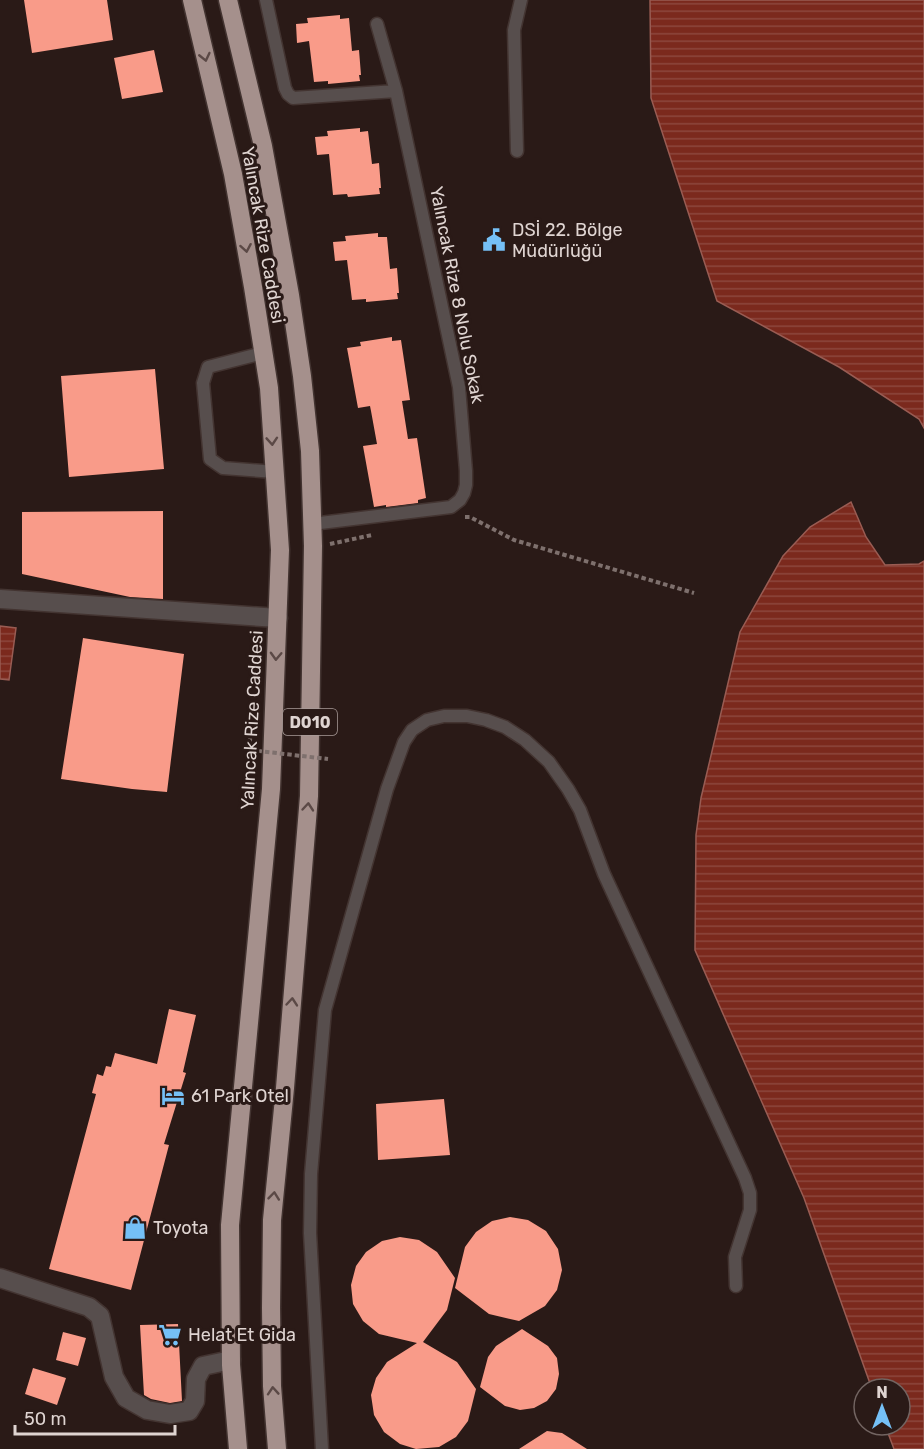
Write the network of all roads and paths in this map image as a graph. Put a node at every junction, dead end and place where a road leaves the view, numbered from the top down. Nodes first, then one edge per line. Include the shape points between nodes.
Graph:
1 (192, 0) edge
2 (228, 0) edge
3 (266, 0) edge
4 (521, 0) edge
5 (377, 24) dead end
6 (396, 90) junction
7 (517, 151) dead end
8 (263, 353) junction
9 (275, 472) junction
10 (459, 518) dead end
11 (312, 524) junction
12 (373, 535) dead end
13 (329, 544) dead end
14 (694, 593) dead end
15 (0, 599) edge
16 (278, 618) junction
17 (252, 705) dead end
18 (250, 750) junction
19 (328, 759) dead end
20 (247, 795) dead end
21 (0, 1278) edge
22 (736, 1286) dead end
23 (231, 1359) junction
24 (238, 1449) edge
25 (277, 1449) edge
26 (322, 1449) edge

1 -> 8 highway, Yalıncak Rize Caddesi via 233,174
2 - 11 highway, Yalıncak Rize Caddesi / D010 via 263,146 290,295 310,452
3 - 6 lane via 285,88 293,98
4 - 7 lane via 514,30
5 - 6 lane, Yalıncak Rize 8 Nolu Sokak
6 - 11 lane, Yalıncak Rize 8 Nolu Sokak via 459,387 466,485 460,500 451,507
8 -> 9 highway, Yalıncak Rize Caddesi
8 - 9 lane via 208,367 203,383 210,459 223,468
9 - 16 highway, Yalıncak Rize Caddesi via 280,549
10 - 14 path via 470,517 514,540
25 -> 11 highway, Yalıncak Rize Caddesi / D010 via 272,1375 272,1220 309,796
12 - 13 path
15 - 16 street
16 -> 23 highway, Yalıncak Rize Caddesi via 271,789 230,1225
17 - 18 path
18 - 19 path, bridge
18 - 20 path
21 - 23 street via 89,1306 100,1316 114,1377 126,1398 147,1410 189,1411 203,1366
22 - 26 lane via 735,1257 750,1210 750,1193 604,874 580,810 549,762 505,727 467,716 427,720 412,730 404,742 387,789 325,1010 310,1233
23 - 24 highway, Yalıncak Rize Caddesi

